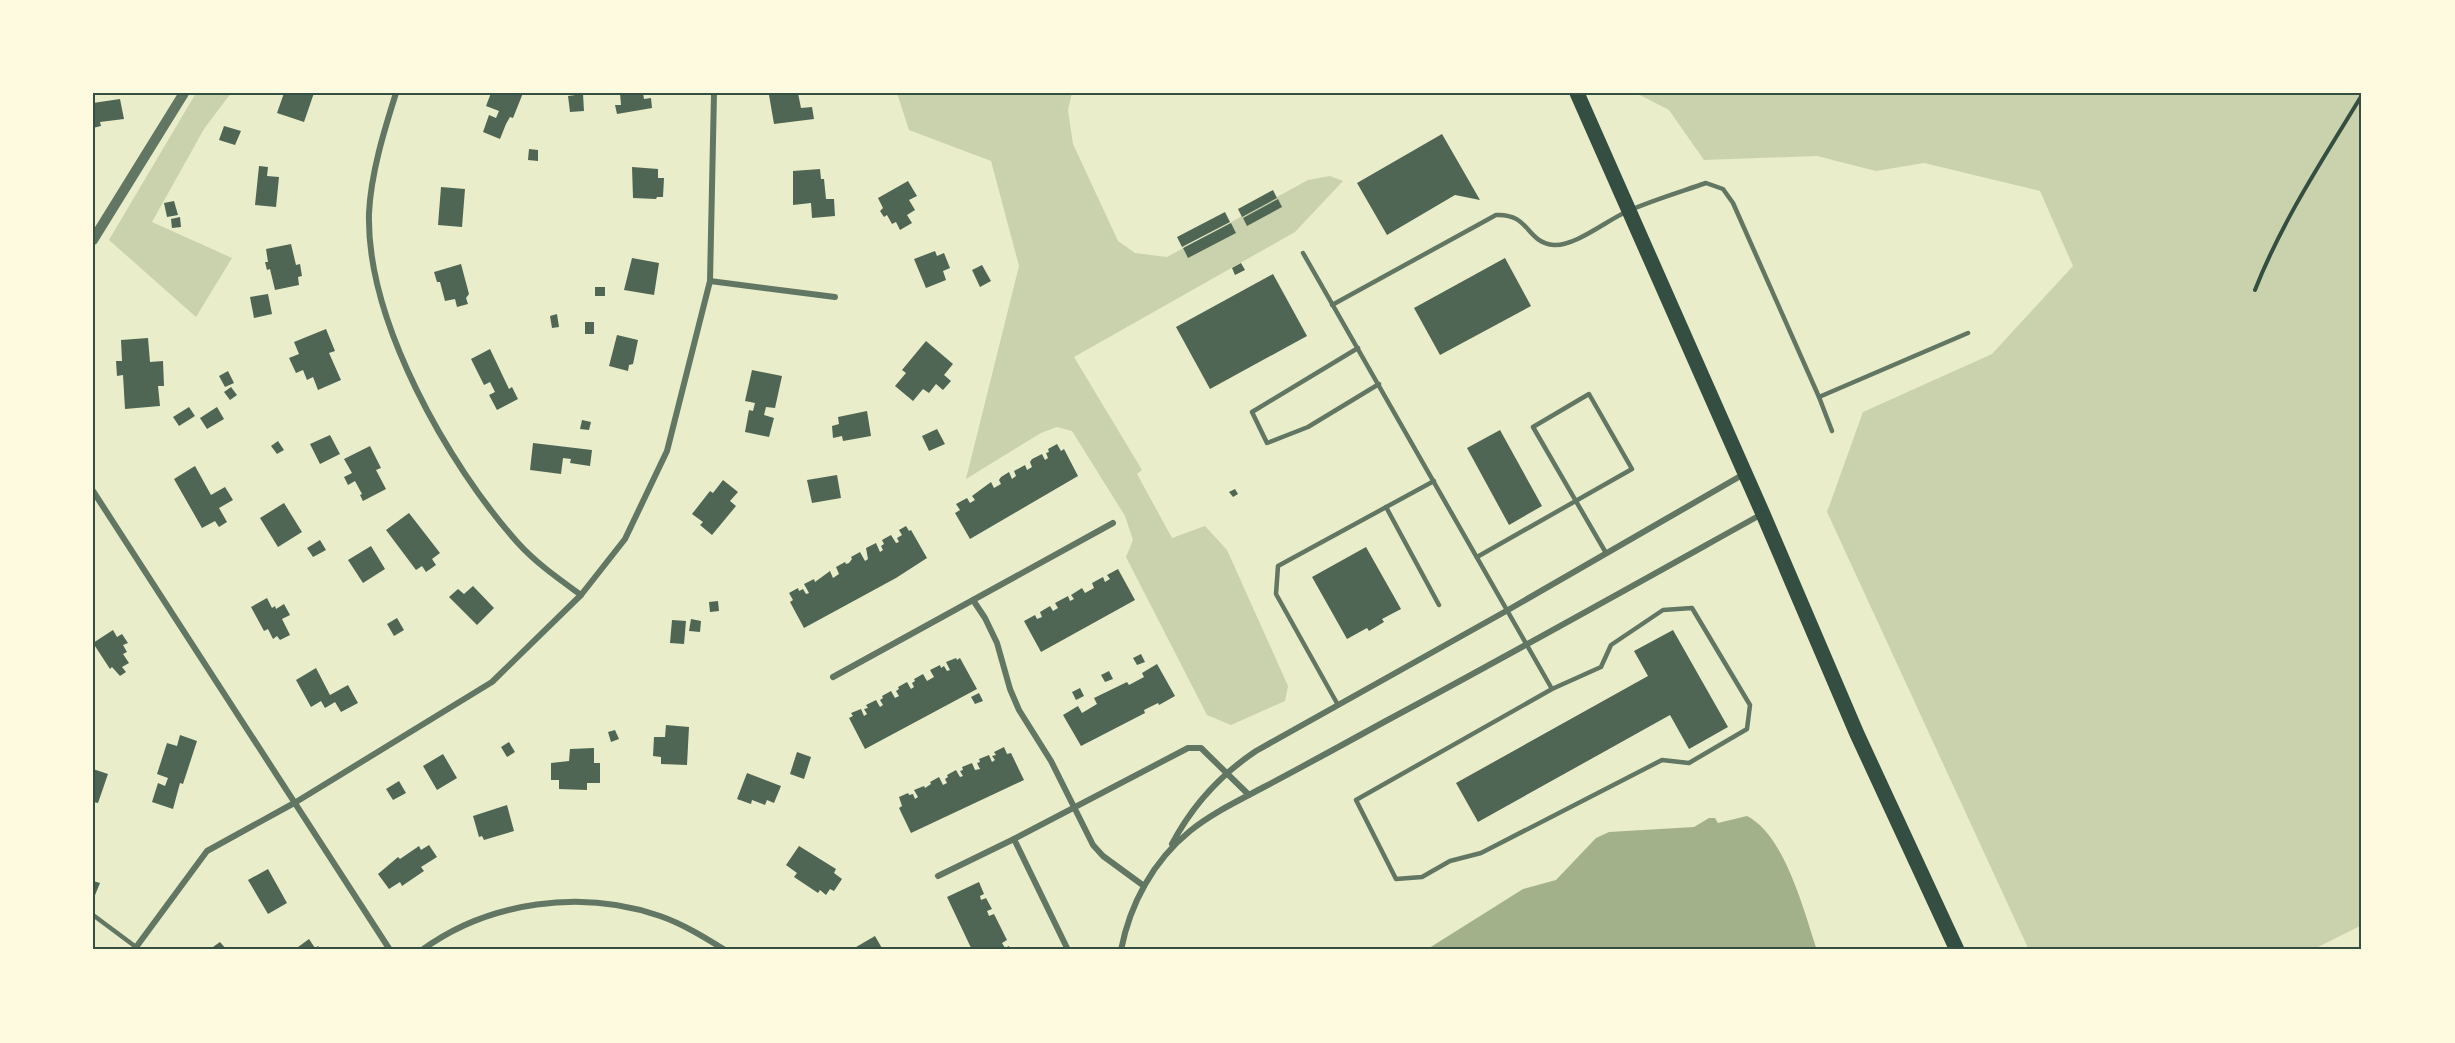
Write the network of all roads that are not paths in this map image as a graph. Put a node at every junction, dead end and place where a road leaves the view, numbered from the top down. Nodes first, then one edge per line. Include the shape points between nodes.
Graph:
1 (184, 93) edge
2 (396, 93) edge
3 (714, 93) edge
4 (1577, 93) edge
5 (1628, 211) junction
6 (97, 224) edge
7 (93, 240) edge
8 (1303, 254) dead end
9 (710, 281) junction
10 (835, 297) dead end
11 (1332, 304) junction
12 (1968, 333) dead end
13 (1358, 348) junction
14 (1378, 384) junction
15 (1819, 397) junction
16 (1832, 431) dead end
17 (1745, 473) junction
18 (1434, 481) junction
19 (93, 491) edge
20 (1576, 501) junction
21 (1386, 507) junction
22 (1763, 513) junction
23 (1113, 523) dead end
24 (1606, 553) junction
25 (1477, 557) junction
26 (581, 595) junction
27 (973, 600) junction
28 (1439, 605) dead end
29 (1508, 610) junction
30 (1528, 645) junction
31 (833, 677) dead end
32 (1552, 689) junction
33 (1338, 705) junction
34 (1227, 772) junction
35 (1249, 795) junction
36 (296, 802) junction
37 (1074, 807) junction
38 (1014, 839) junction
39 (1169, 850) junction
40 (938, 876) dead end
41 (1144, 886) junction
42 (93, 915) edge
43 (135, 949) edge
44 (390, 950) edge
45 (422, 950) edge
46 (725, 950) edge
47 (1068, 950) edge
48 (1121, 950) edge
49 (1956, 950) edge

1 - 6 street
2 - 26 street via 380,149 369,212 376,276 405,366 472,486 519,544 548,572
3 - 9 street
4 - 5 main road
5 - 11 lane via 1568,243 1555,245 1534,237 1518,218 1496,215
5 - 15 lane via 1706,183 1723,189 1733,203
5 - 17 main road
6 - 7 street
8 - 11 lane
9 - 10 street
9 - 26 street via 666,451 625,539
11 - 13 lane
12 - 15 lane
13 - 14 lane
13 - 14 lane via 1252,412 1267,442 1308,427
14 - 18 lane
15 - 16 lane
17 - 22 main road
17 - 24 street
18 - 21 lane
18 - 25 lane
19 - 36 street
20 - 20 lane via 1533,427 1589,394 1632,469
20 - 24 lane
20 - 25 lane
21 - 28 lane
21 - 33 lane via 1278,566 1276,594
22 - 30 street
22 - 49 main road via 1857,734
23 - 27 street
24 - 29 street
25 - 29 lane
26 - 36 street via 492,682
27 - 31 street
27 - 37 street via 998,643 1019,710
29 - 30 lane
29 - 33 street
30 - 32 lane
30 - 35 street
32 - 32 lane via 1356,800 1396,879 1422,877 1450,861 1481,853 1662,760 1689,763 1748,729 1750,705 1692,608 1663,610 1611,645 1601,667
33 - 34 street
34 - 35 street
34 - 37 street via 1201,748 1188,748
34 - 39 street via 1196,805
35 - 39 street via 1191,830
36 - 43 street via 207,851
36 - 44 street
37 - 38 street
37 - 41 street via 1098,851
38 - 40 street
38 - 47 street
39 - 41 street
41 - 48 street via 1125,929
42 - 43 lane
45 - 46 street via 461,927 495,914 565,902 633,908 660,916 692,929

